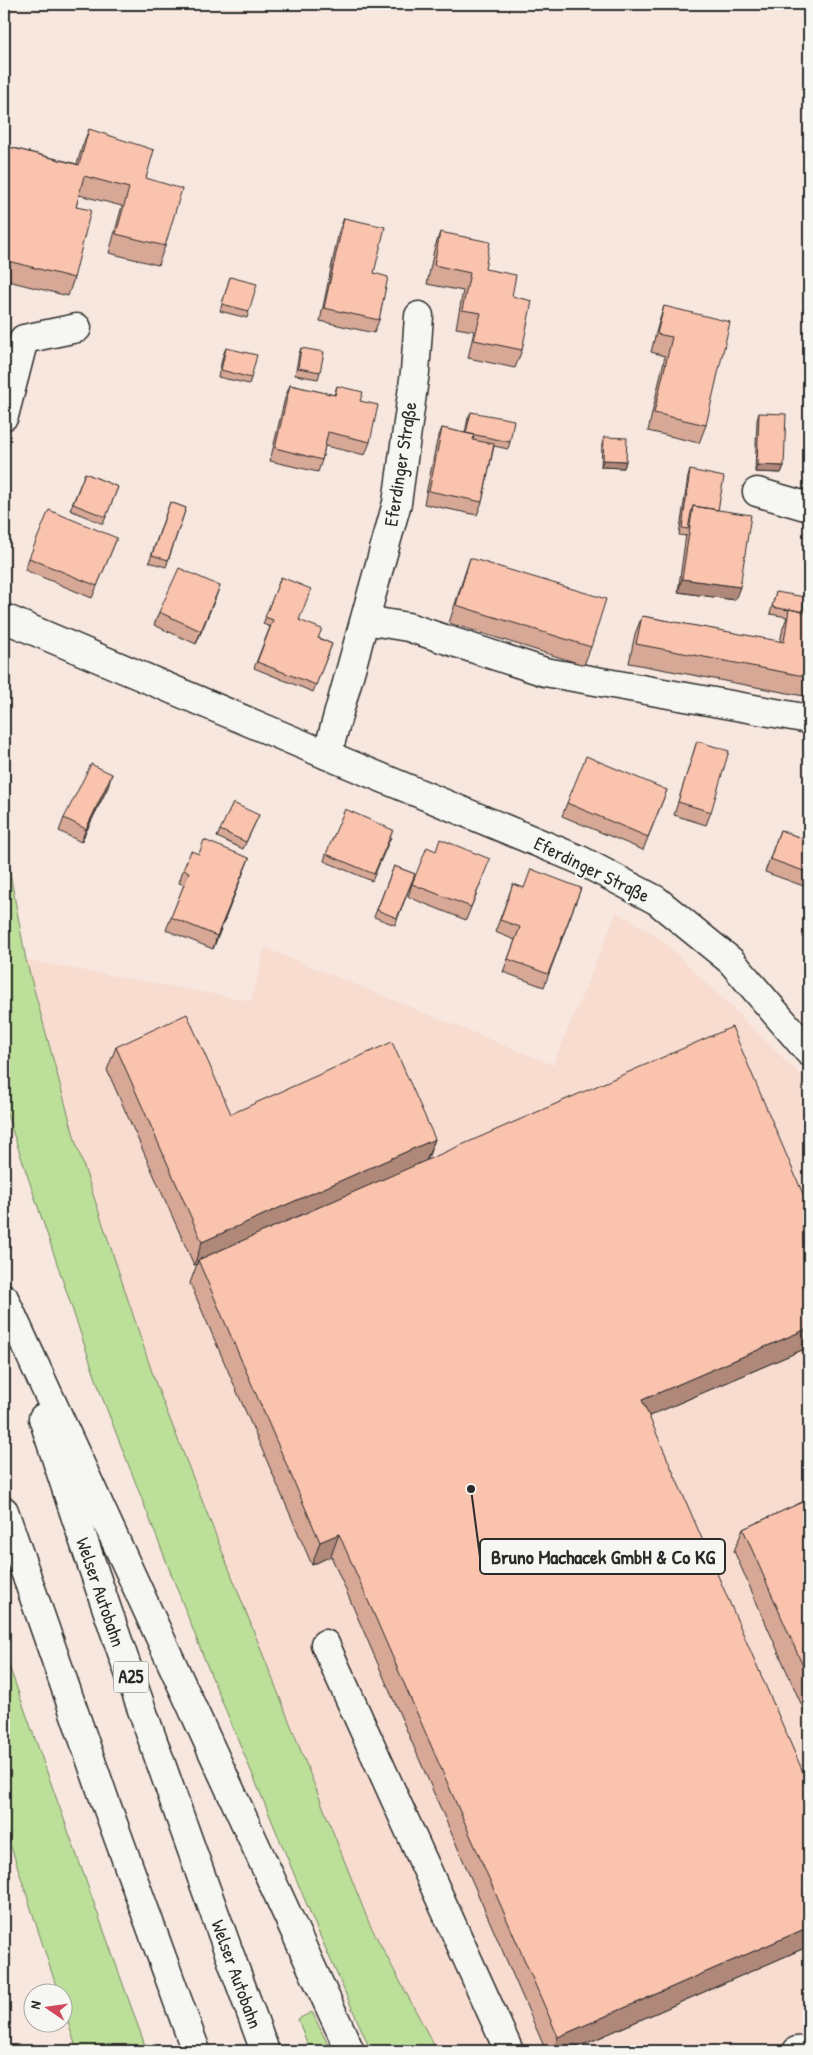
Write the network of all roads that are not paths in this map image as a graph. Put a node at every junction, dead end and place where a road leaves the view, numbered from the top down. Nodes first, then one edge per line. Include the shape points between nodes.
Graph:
1 (419, 316) dead end
2 (77, 328) dead end
3 (4, 416) edge
4 (757, 492) dead end
5 (809, 507) edge
6 (4, 618) edge
7 (365, 620) junction
8 (809, 719) edge
9 (327, 755) junction
10 (809, 1052) edge
11 (4, 1299) edge
12 (4, 1511) edge
13 (325, 1644) dead end
14 (809, 2050) edge
15 (196, 2051) edge
16 (265, 2051) edge
17 (350, 2051) edge
18 (509, 2051) edge
19 (797, 2051) edge

1 - 7 main road, Eferdinger Straße via 415,372 397,503
2 - 3 main road via 24,339
4 - 5 main road
6 - 9 main road, Eferdinger Straße
7 - 8 main road via 408,627 544,672
7 - 9 main road, Eferdinger Straße
9 - 10 main road, Eferdinger Straße via 580,860 656,900 731,961
11 - 16 main road, Welser Autobahn / A25 via 79,1530
11 - 17 main road
12 - 15 main road
13 - 18 main road
14 - 19 main road

